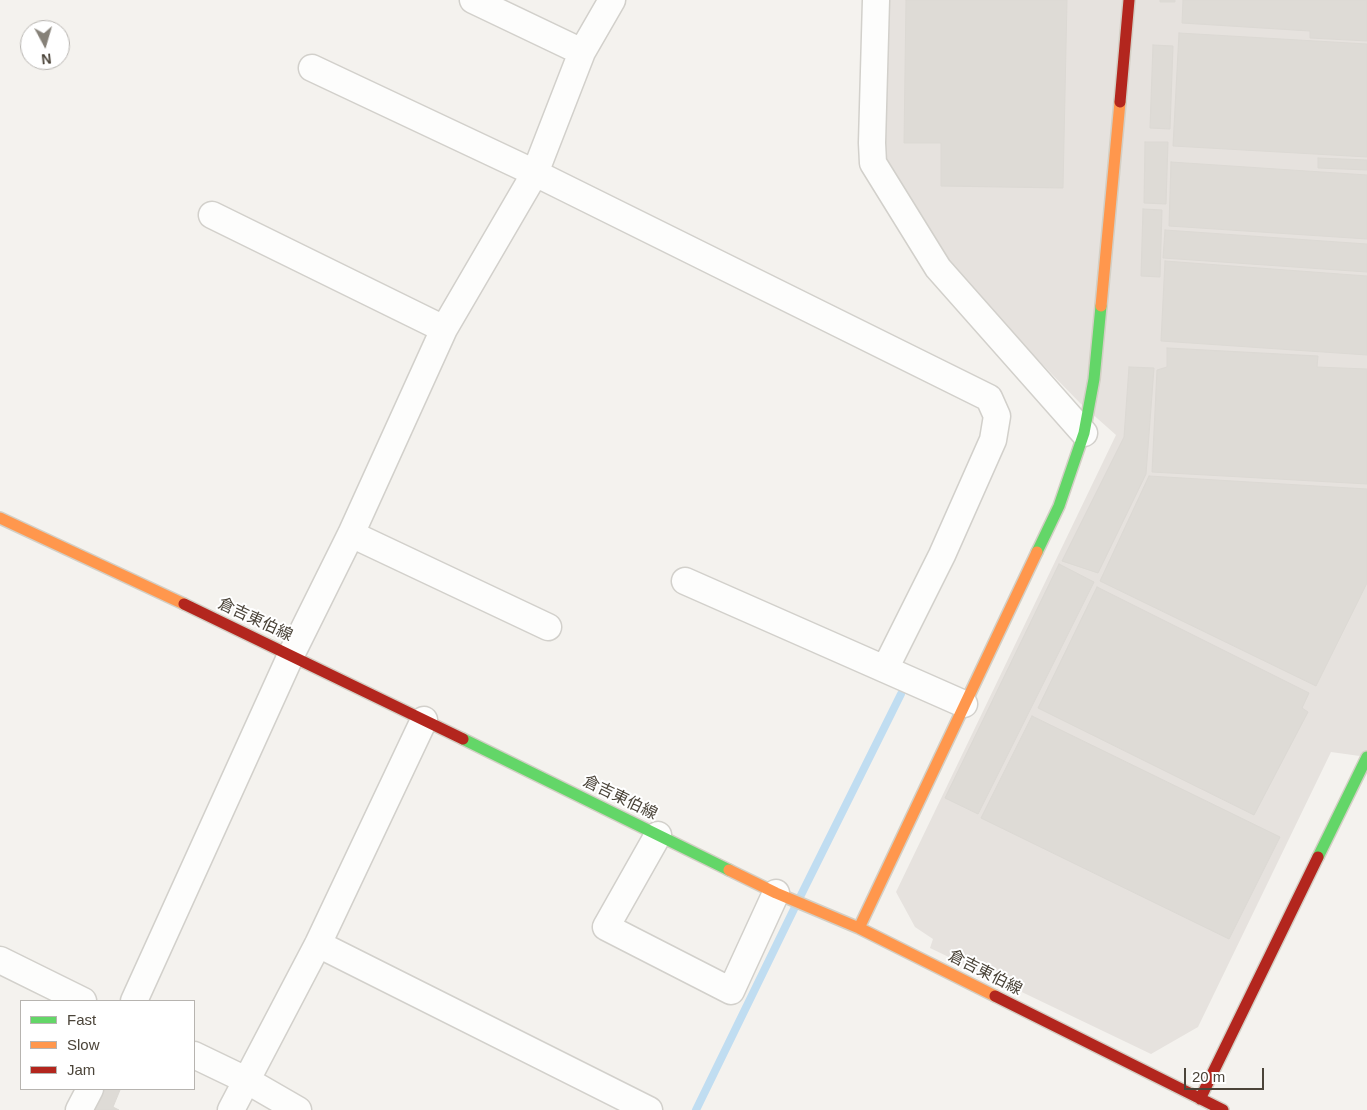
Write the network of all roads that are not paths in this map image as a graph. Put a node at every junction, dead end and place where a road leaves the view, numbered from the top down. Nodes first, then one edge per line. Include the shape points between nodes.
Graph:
1 (473, 0) edge
2 (612, 0) edge
3 (876, 0) edge
4 (1129, 0) edge
5 (582, 52) junction
6 (312, 68) dead end
7 (535, 173) junction
8 (212, 215) dead end
9 (444, 329) junction
10 (1084, 433) junction
11 (0, 518) edge
12 (351, 534) junction
13 (684, 581) dead end
14 (548, 627) dead end
15 (291, 655) junction
16 (885, 669) junction
17 (964, 704) junction
18 (424, 720) junction
19 (1367, 757) edge
20 (658, 835) junction
21 (776, 892) junction
22 (860, 928) junction
23 (318, 944) junction
24 (0, 960) edge
25 (81, 1000) edge
26 (134, 1000) edge
27 (195, 1055) edge
28 (246, 1080) junction
29 (89, 1090) edge
30 (1200, 1099) junction
31 (79, 1110) edge
32 (231, 1110) edge
33 (298, 1110) edge
34 (649, 1110) edge
35 (1223, 1110) edge

1 - 5 street
2 - 5 street
3 - 10 street via 873,163 938,268
4 - 10 main road via 1094,379
5 - 7 street
6 - 7 street
7 - 9 street
7 - 16 street via 989,398 996,416 993,440 942,555
8 - 9 street
9 - 12 street
10 - 17 main road via 1059,506
11 - 15 main road, 倉吉東伯線
12 - 14 street
12 - 15 street
13 - 16 street
15 - 18 main road, 倉吉東伯線
15 - 26 street
16 - 17 street
17 - 22 main road
18 - 20 main road, 倉吉東伯線
18 - 23 street
19 - 30 main road
20 - 21 main road, 倉吉東伯線
20 - 21 street via 606,927 731,991
21 - 22 main road, 倉吉東伯線
22 - 30 main road, 倉吉東伯線
23 - 28 street
23 - 34 street
24 - 25 street
27 - 28 street
28 - 32 street
28 - 33 street
29 - 31 street
30 - 35 main road, 倉吉東伯線

